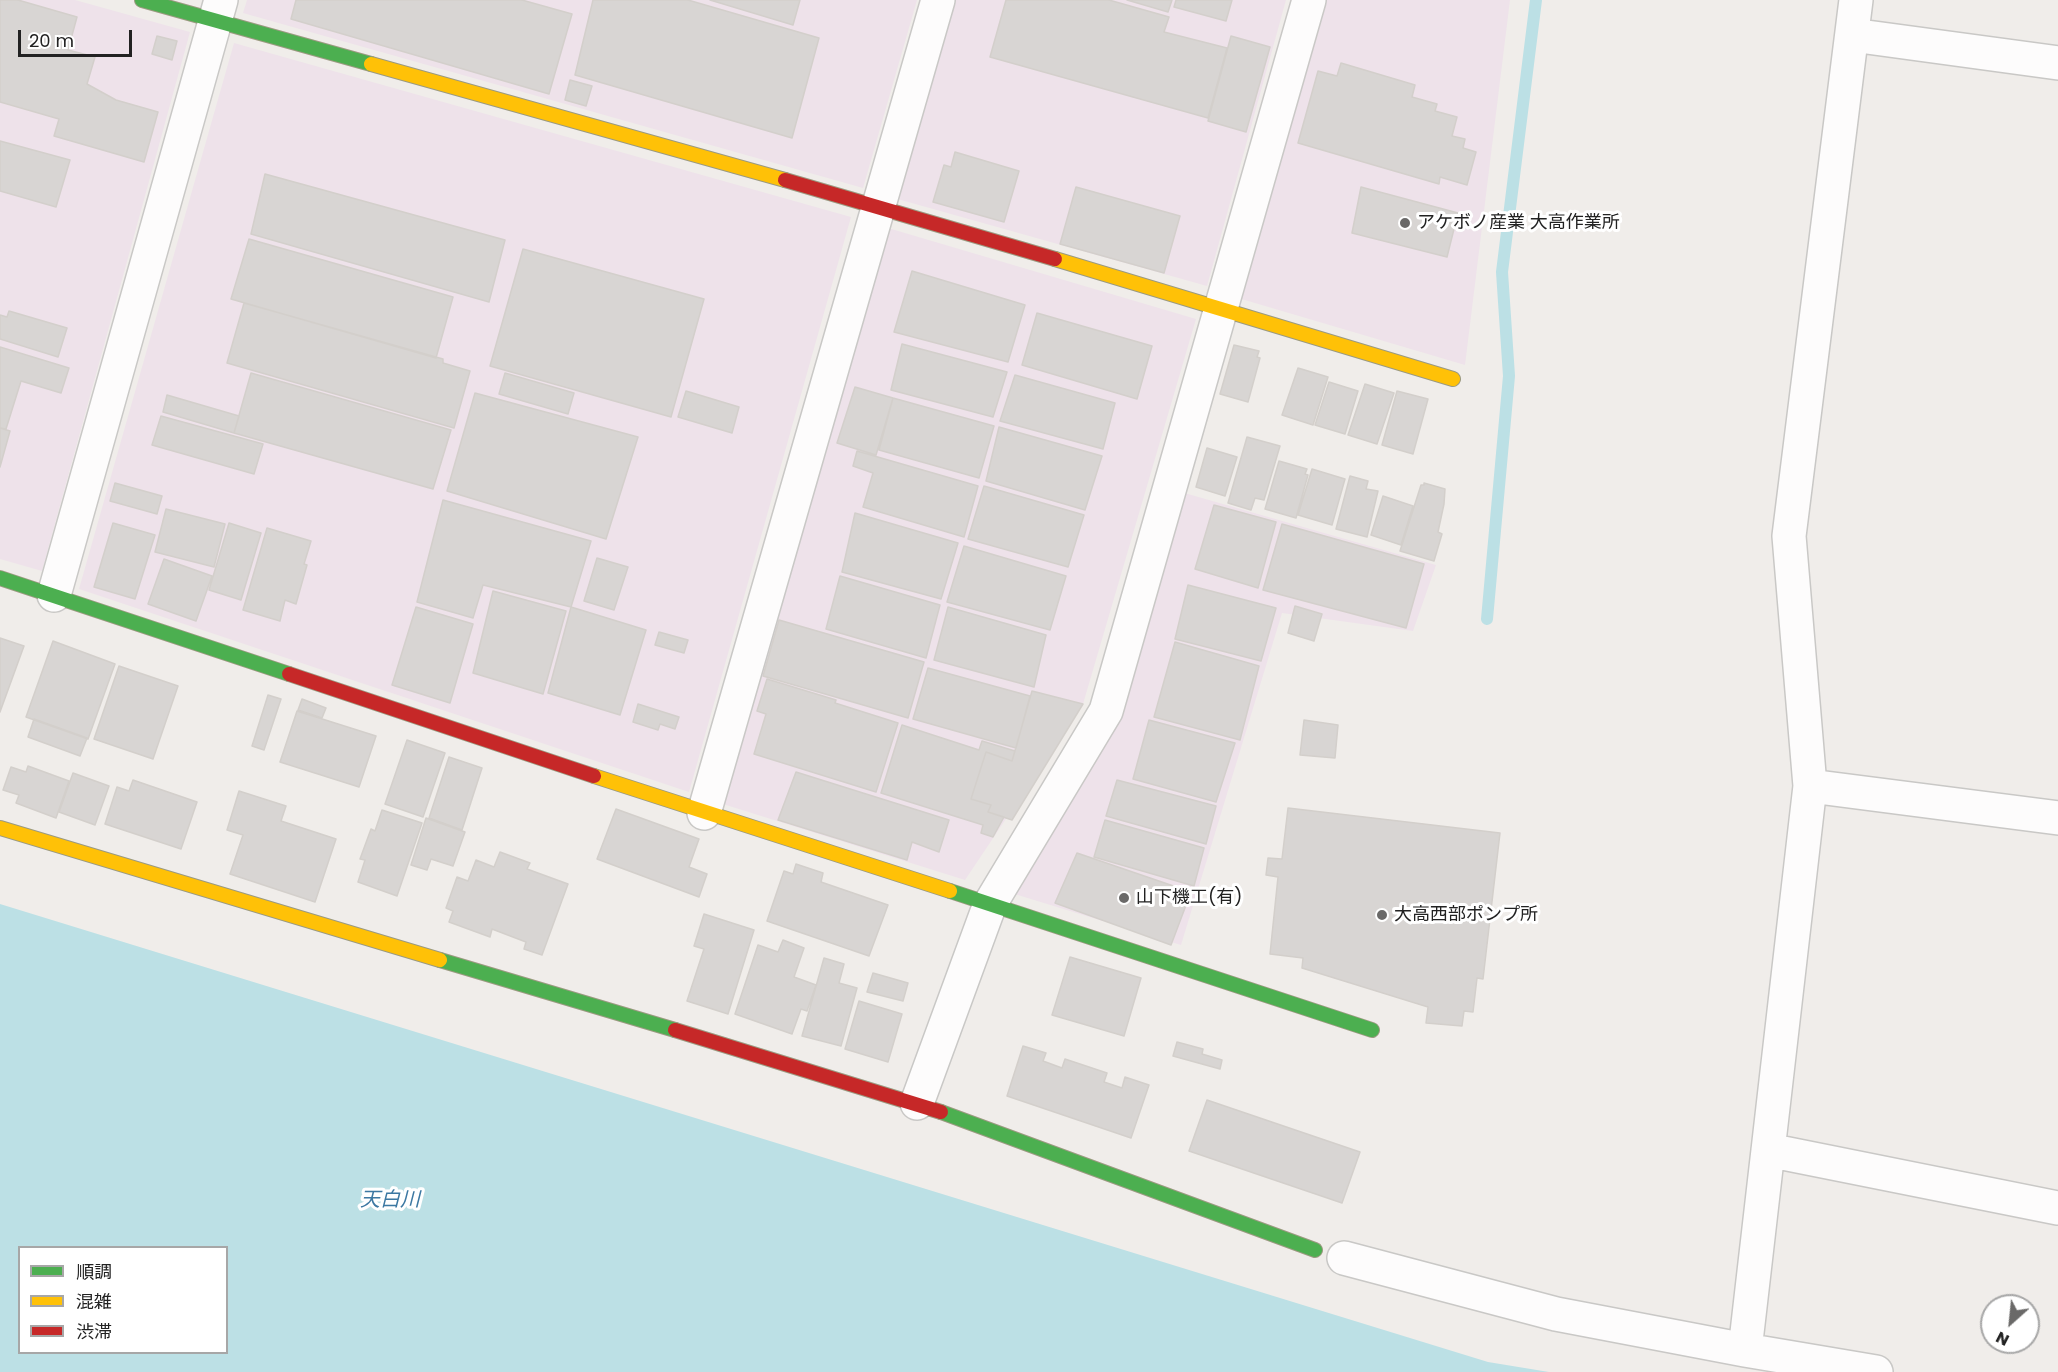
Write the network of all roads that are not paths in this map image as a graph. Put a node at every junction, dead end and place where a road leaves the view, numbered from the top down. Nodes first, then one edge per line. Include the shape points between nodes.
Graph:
1 (142, 0) edge
2 (939, 0) edge
3 (1309, 0) edge
4 (1856, 0) edge
5 (218, 10) edge
6 (1852, 35) junction
7 (2058, 63) edge
8 (880, 207) junction
9 (1220, 308) junction
10 (1453, 379) dead end
11 (0, 578) edge
12 (54, 594) junction
13 (1810, 786) junction
14 (704, 813) junction
15 (2058, 818) edge
16 (0, 828) edge
17 (990, 904) junction
18 (1372, 1030) dead end
19 (917, 1103) junction
20 (1768, 1150) junction
21 (2058, 1208) edge
22 (1330, 1254) joint
23 (1745, 1350) junction
24 (1876, 1372) edge

1 - 5 street
2 - 8 street
3 - 9 street
4 - 6 street
5 - 8 street
5 - 12 street
6 - 7 street
6 - 13 street via 1789,536
8 - 9 street
8 - 14 street
9 - 10 street
9 - 17 street via 1106,711
11 - 12 street
12 - 14 street
13 - 15 street
13 - 20 street
14 - 17 street
16 - 19 street
17 - 18 street
17 - 19 street
19 - 22 street
20 - 21 street
20 - 23 street
22 - 23 street via 1556,1314
23 - 24 street

